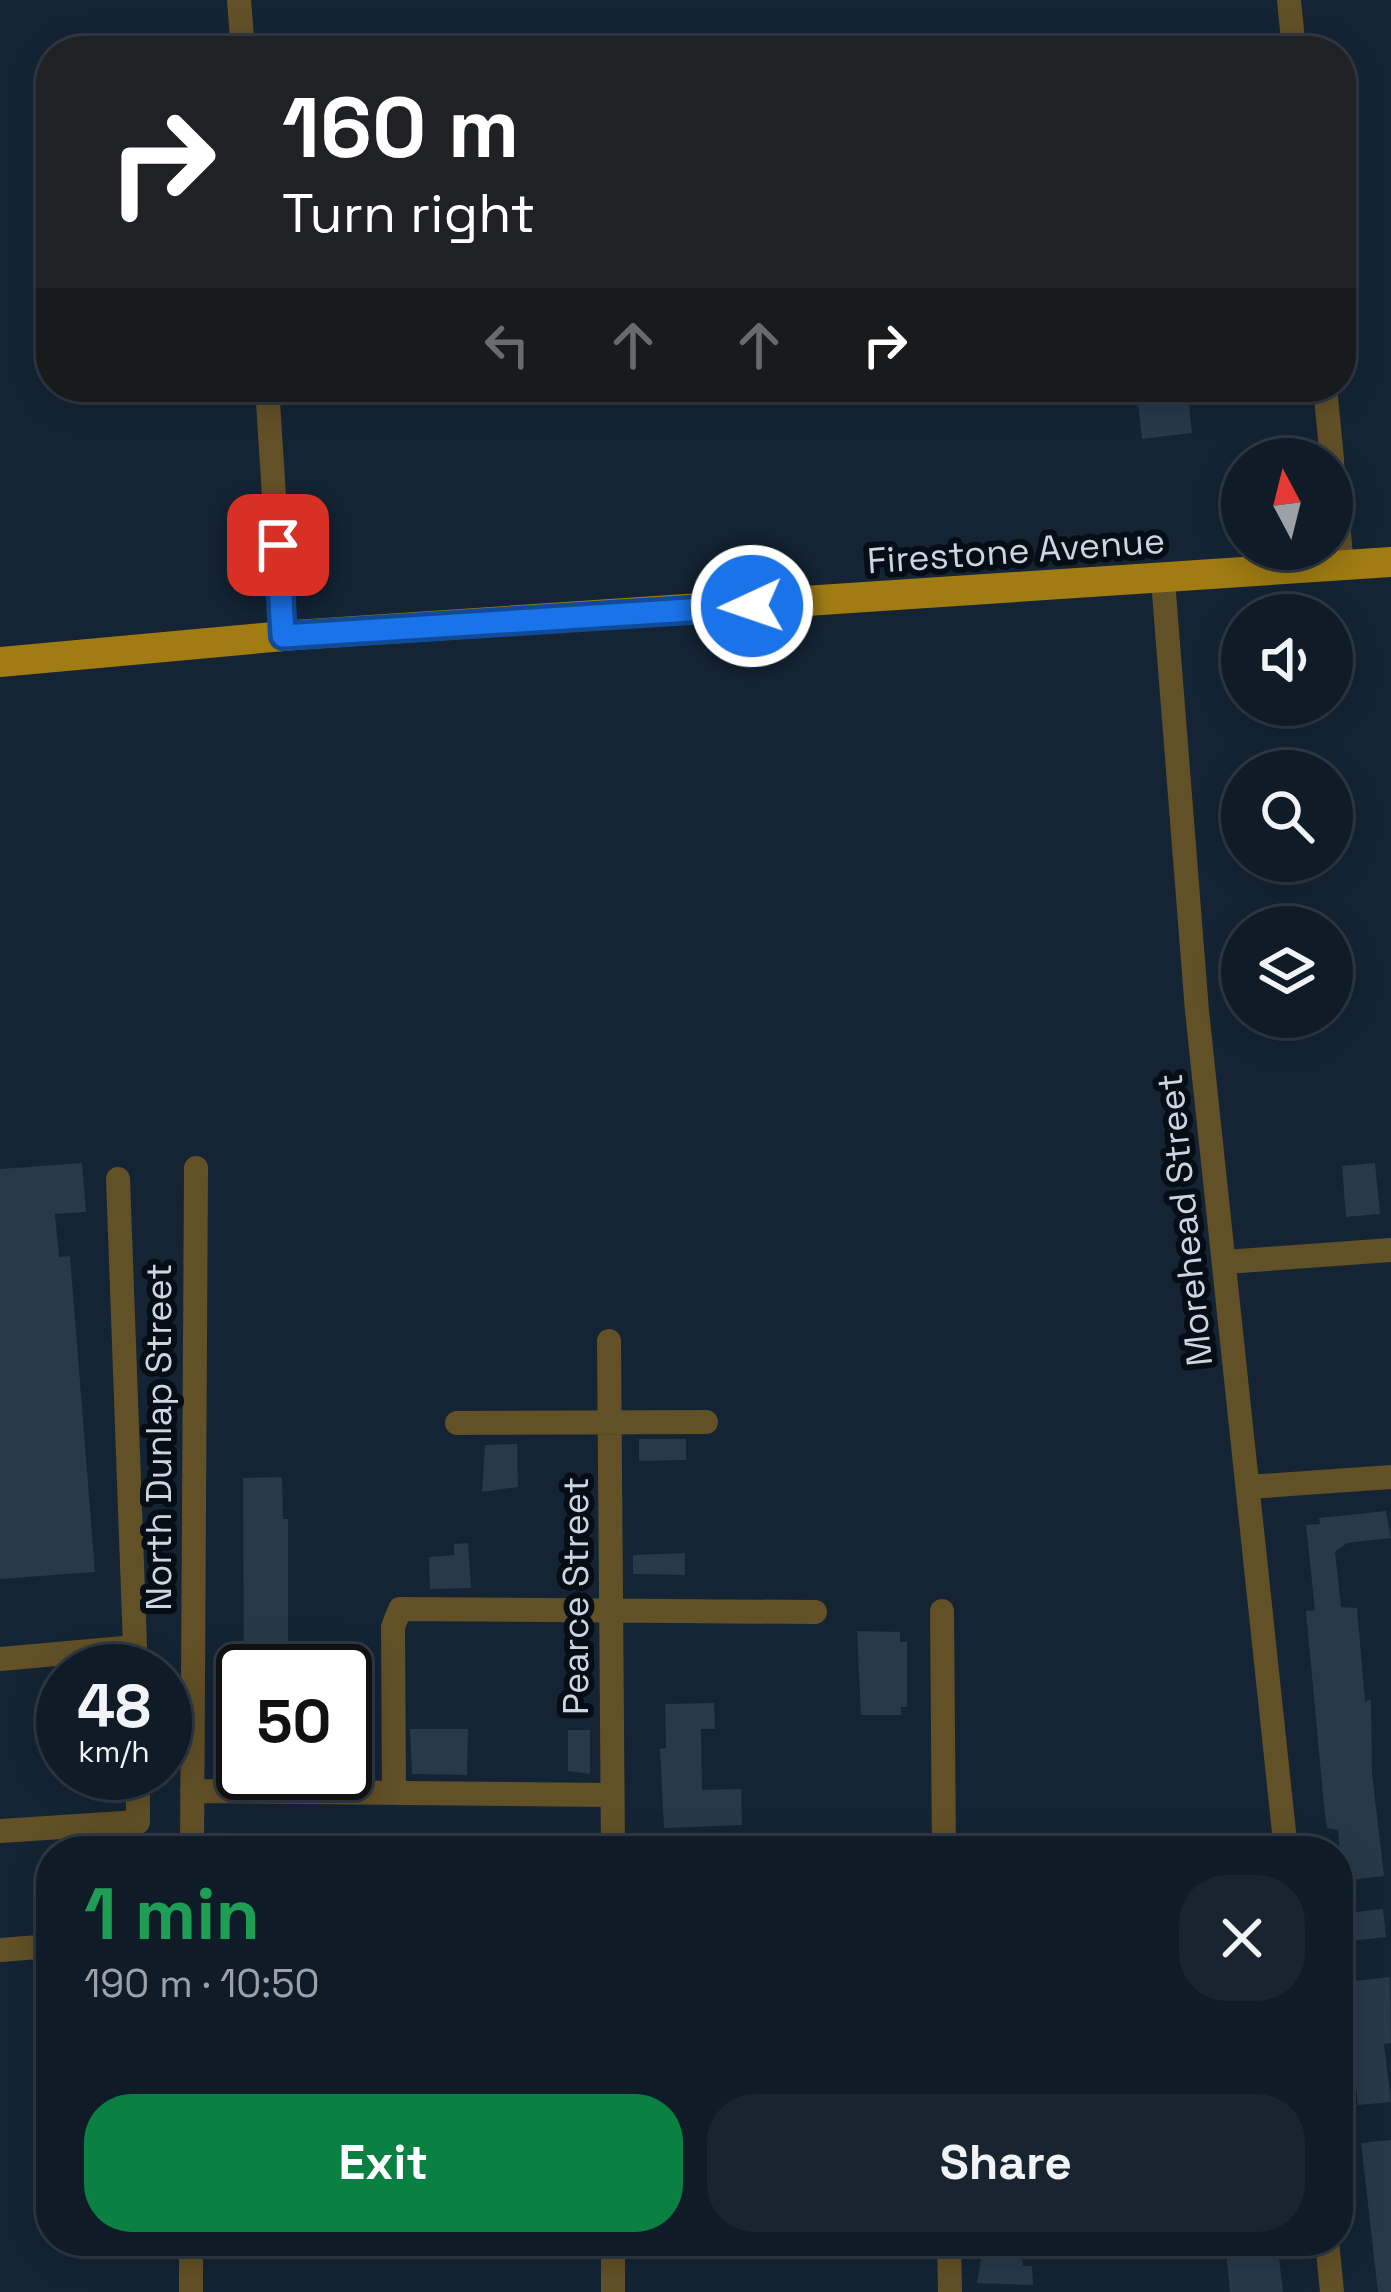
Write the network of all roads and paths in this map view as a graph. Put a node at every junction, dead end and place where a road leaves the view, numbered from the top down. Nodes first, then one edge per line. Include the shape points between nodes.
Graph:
1 (239, 0) edge
2 (1289, 0) edge
3 (242, 36) edge
4 (1293, 36) edge
5 (268, 402) edge
6 (1326, 402) edge
7 (1330, 438) edge
8 (1391, 562) edge
9 (1353, 564) edge
10 (1282, 570) edge
11 (1163, 580) junction
12 (283, 636) junction
13 (0, 662) edge
14 (196, 1168) dead end
15 (118, 1178) dead end
16 (1391, 1250) edge
17 (1226, 1262) junction
18 (609, 1341) dead end
19 (610, 1422) junction
20 (706, 1422) dead end
21 (458, 1423) dead end
22 (1391, 1477) edge
23 (1249, 1487) junction
24 (611, 1610) junction
25 (942, 1611) dead end
26 (815, 1612) dead end
27 (135, 1644) edge
28 (0, 1659) edge
29 (36, 1659) edge
30 (192, 1791) joint
31 (394, 1793) junction
32 (612, 1795) junction
33 (138, 1800) edge
34 (192, 1800) edge
35 (0, 1831) edge
36 (192, 1836) edge
37 (613, 1836) edge
38 (944, 1836) edge
39 (1284, 1836) edge
40 (36, 1947) edge
41 (0, 1950) edge
42 (191, 2256) edge
43 (613, 2256) edge
44 (949, 2256) edge
45 (1328, 2256) edge
46 (191, 2292) edge
47 (613, 2292) edge
48 (950, 2292) edge
49 (1332, 2292) edge

1 - 3 street
2 - 4 street
5 - 12 street
6 - 7 street
8 - 9 main road, Firestone Avenue
10 - 11 main road, Firestone Avenue
11 - 12 main road, Firestone Avenue
11 - 17 street, Morehead Street
12 - 13 main road, Firestone Avenue
14 - 30 street, North Dunlap Street
15 - 27 street
16 - 17 street
17 - 23 street, Morehead Street
18 - 19 street, Pearce Street
19 - 20 street
19 - 21 street
19 - 24 street, Pearce Street
22 - 23 street
23 - 39 street, Morehead Street
24 - 26 street
24 - 31 street via 400,1609 393,1627
24 - 32 street, Pearce Street
25 - 38 street
28 - 29 street
30 - 31 street
31 - 32 street
32 - 37 street, Pearce Street
33 - 35 street via 138,1822
34 - 36 street, North Dunlap Street
40 - 41 street
42 - 46 street
43 - 47 street
44 - 48 street
45 - 49 street

